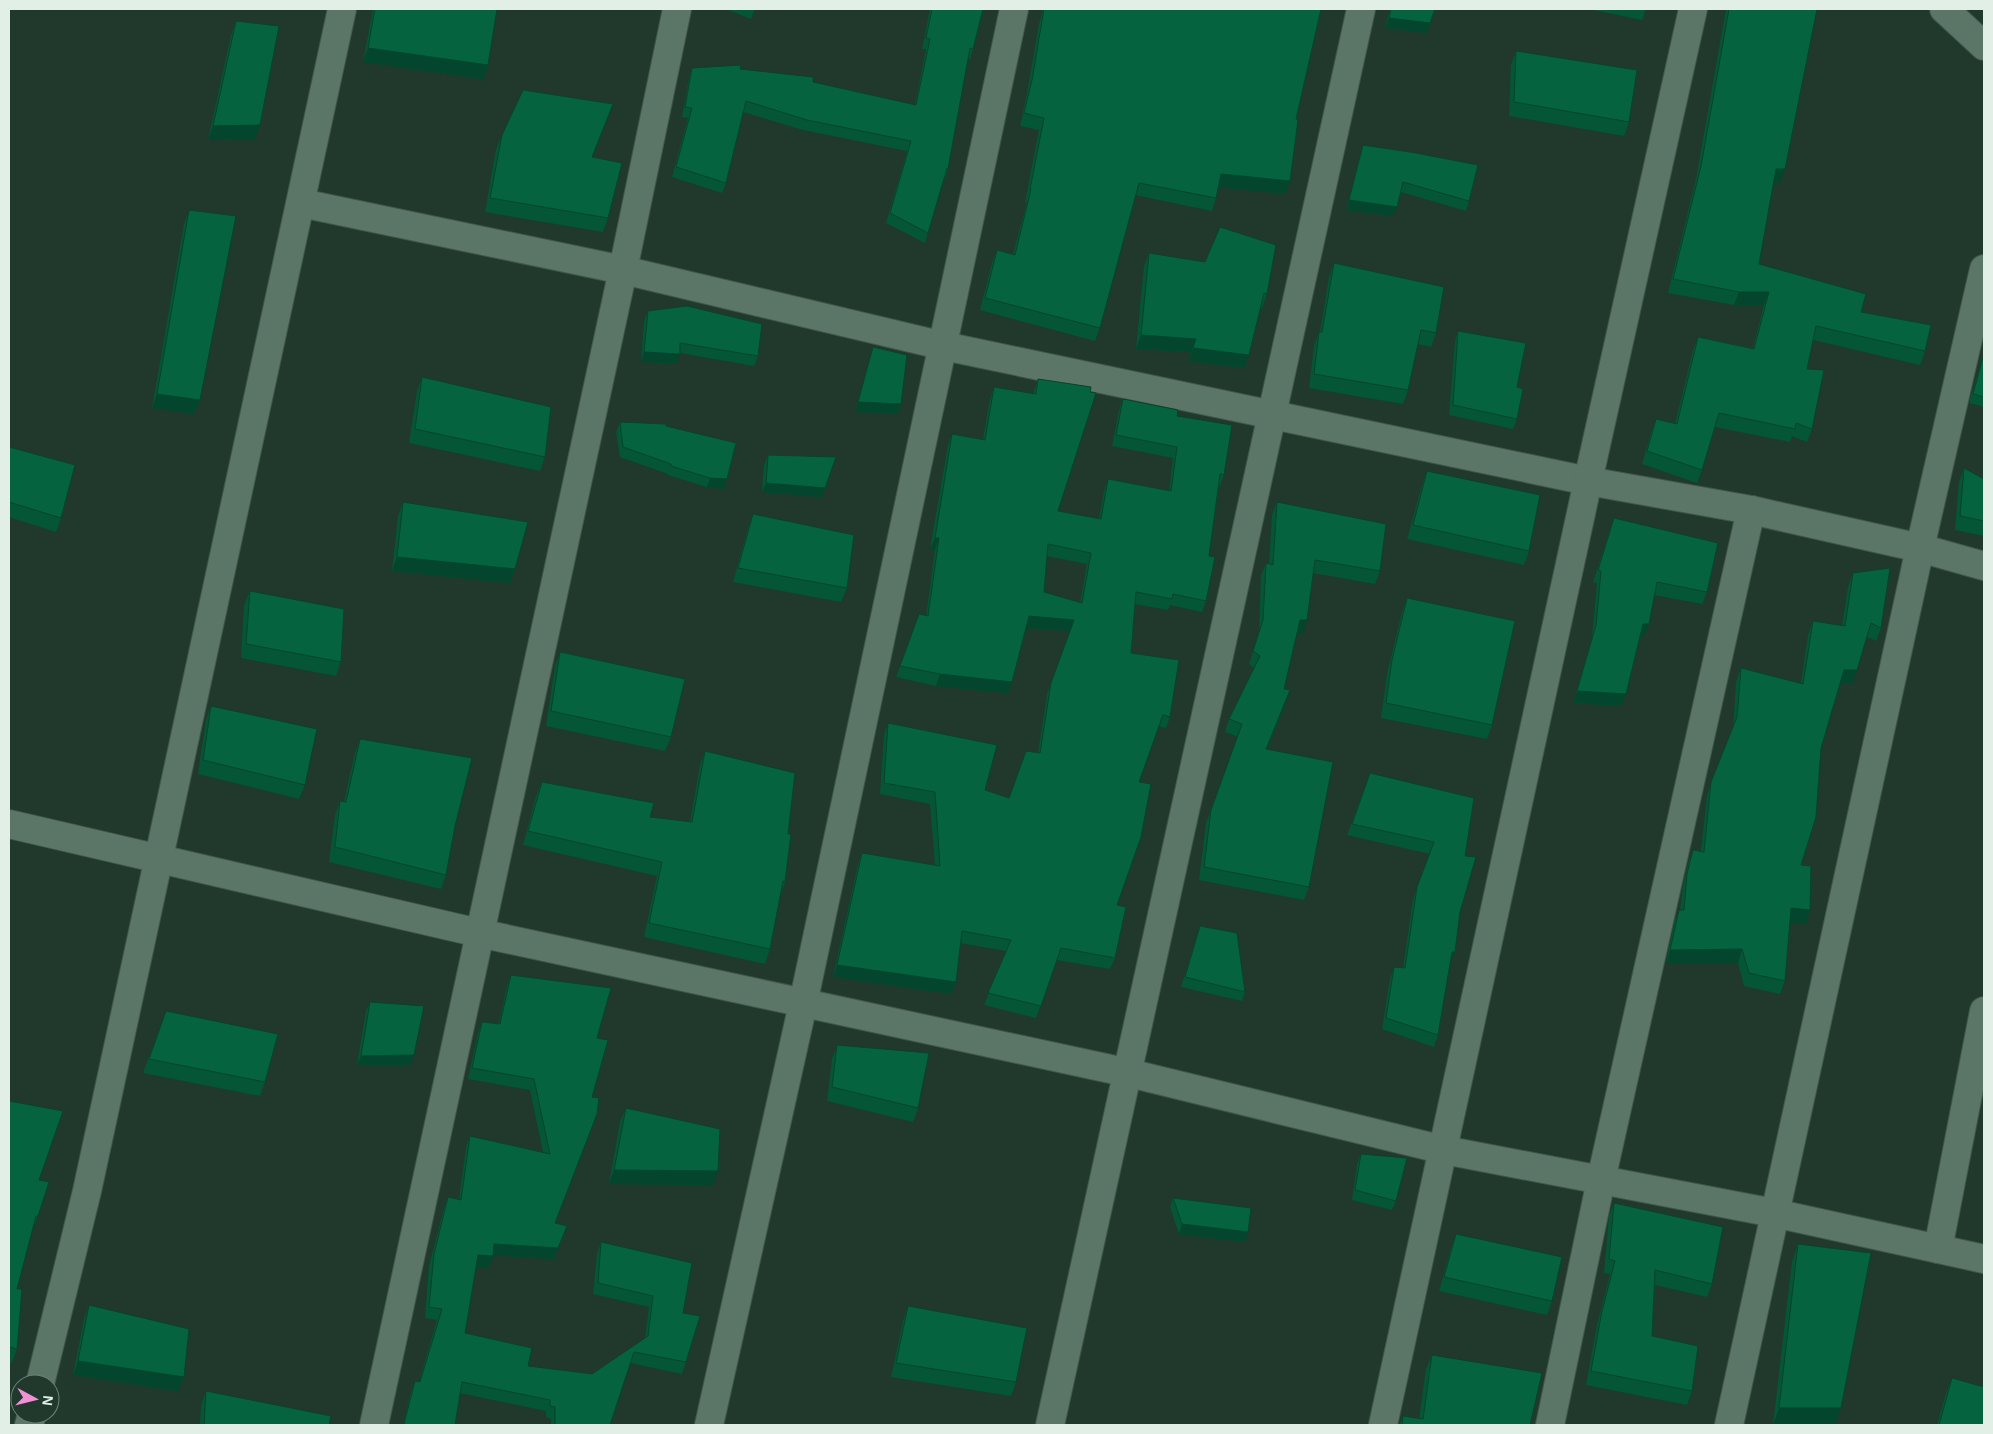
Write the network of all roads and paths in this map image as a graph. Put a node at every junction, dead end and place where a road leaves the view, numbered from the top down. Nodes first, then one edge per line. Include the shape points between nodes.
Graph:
1 (342, 9) edge
2 (677, 9) edge
3 (1014, 9) edge
4 (1361, 9) edge
5 (1693, 9) edge
6 (1944, 9) edge
7 (1984, 46) edge
8 (301, 203) junction
9 (1984, 269) edge
10 (623, 270) junction
11 (944, 346) junction
12 (1272, 414) junction
13 (1588, 481) junction
14 (1751, 510) junction
15 (1920, 548) junction
16 (1984, 566) edge
17 (9, 824) edge
18 (159, 860) junction
19 (479, 933) junction
20 (803, 1004) junction
21 (1984, 1011) edge
22 (1129, 1073) junction
23 (1444, 1150) junction
24 (1601, 1180) junction
25 (1774, 1213) junction
26 (1938, 1249) junction
27 (1984, 1258) edge
28 (42, 1374) edge
29 (374, 1425) edge
30 (709, 1425) edge
31 (1050, 1425) edge
32 (1383, 1425) edge
33 (1550, 1425) edge
34 (1729, 1425) edge

1 - 8 street
2 - 10 street
3 - 11 street
4 - 12 street
5 - 13 street
6 - 7 street
8 - 10 street
8 - 18 street
9 - 15 street
10 - 11 street
10 - 19 street
11 - 12 street
11 - 20 street
12 - 13 street
12 - 22 street
13 - 14 street
13 - 23 street
14 - 15 street
14 - 24 street
15 - 16 street
15 - 25 street
17 - 18 street
18 - 19 street
18 - 28 street via 87,1191
19 - 20 street
19 - 29 street
20 - 22 street
20 - 30 street
21 - 26 street
22 - 23 street
22 - 31 street
23 - 24 street
23 - 32 street
24 - 25 street
24 - 33 street
25 - 26 street
25 - 34 street
26 - 27 street

